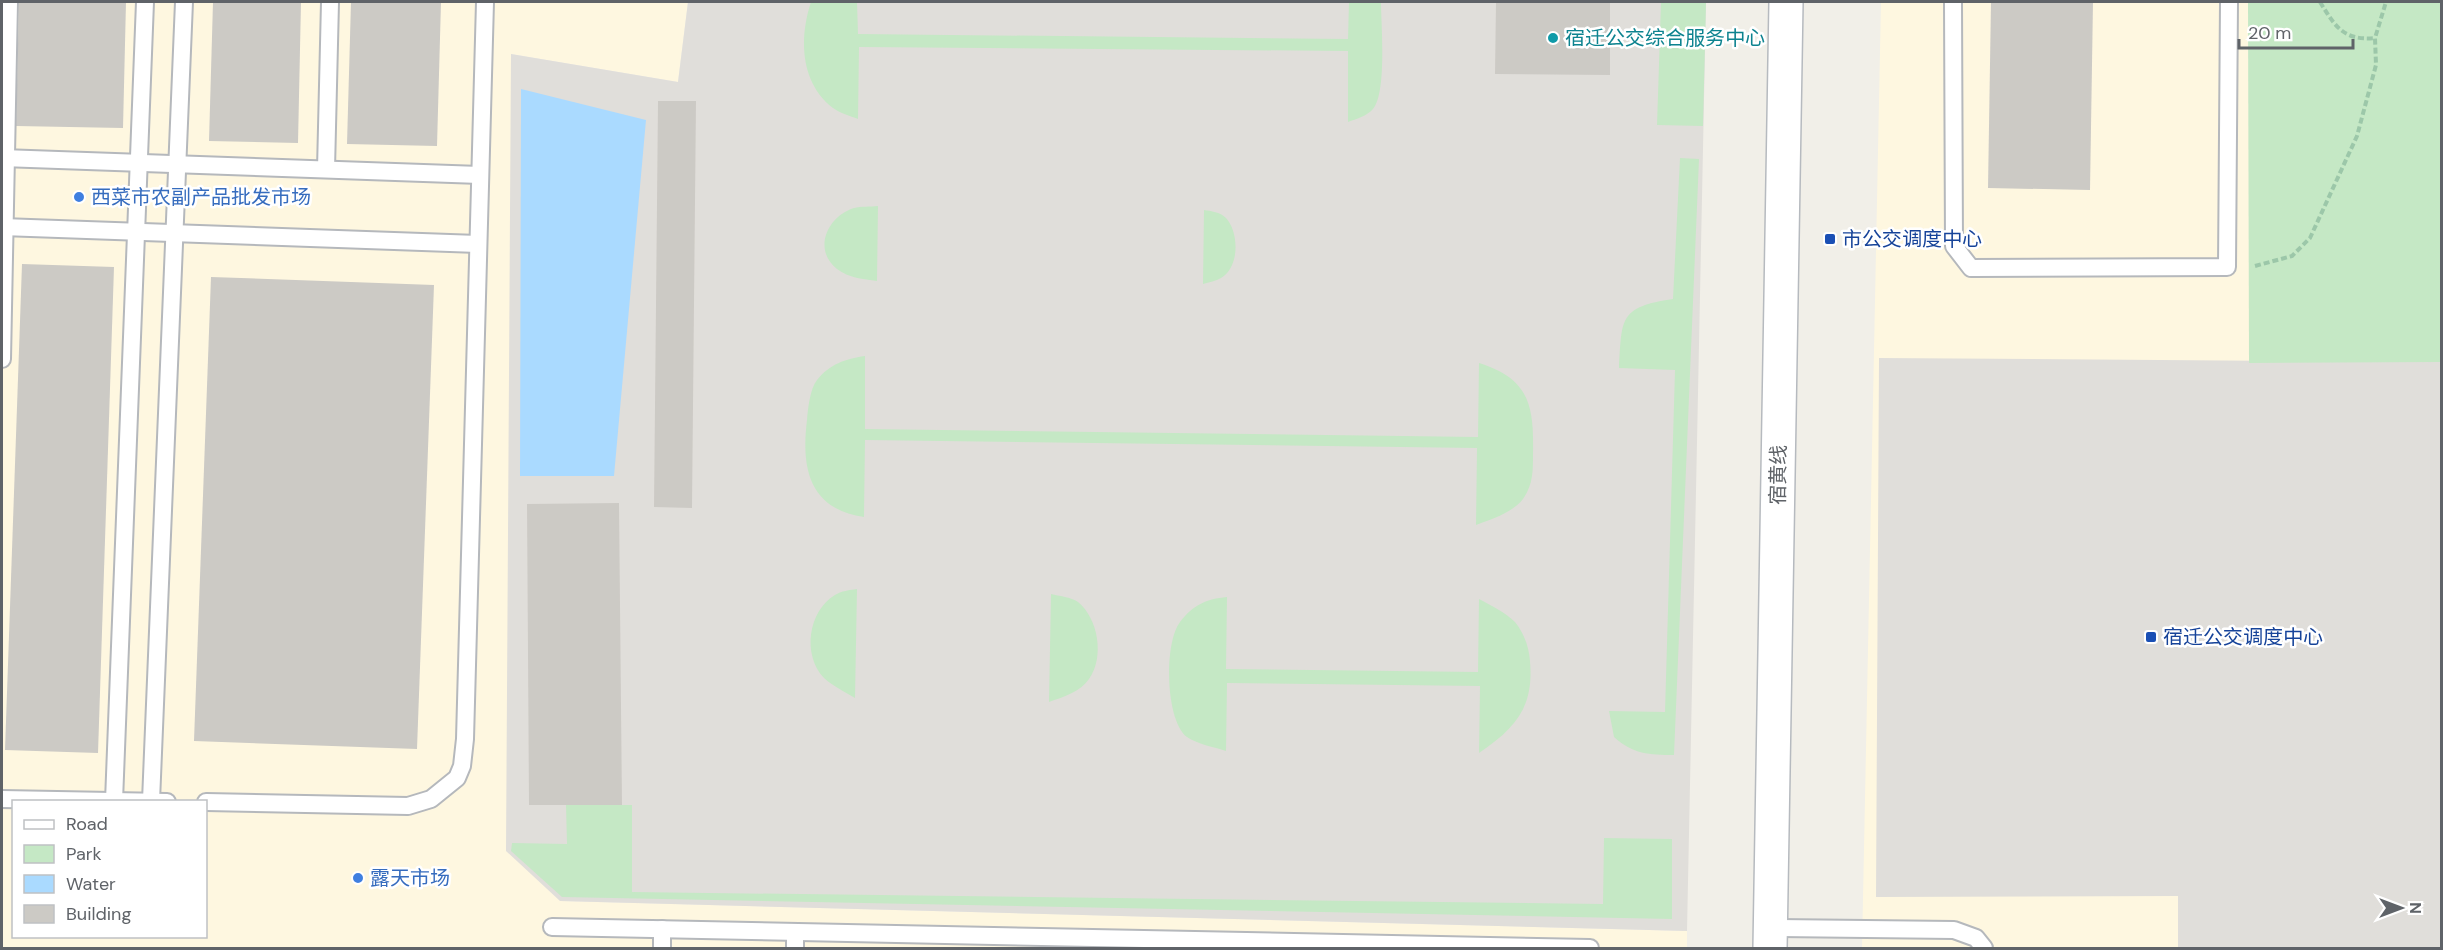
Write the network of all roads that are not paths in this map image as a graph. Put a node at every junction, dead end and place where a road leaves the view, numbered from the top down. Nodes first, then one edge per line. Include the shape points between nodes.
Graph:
1 (9, 2) edge
2 (145, 2) edge
3 (184, 2) edge
4 (330, 2) edge
5 (485, 2) edge
6 (1786, 2) edge
7 (1953, 2) edge
8 (2229, 2) edge
9 (4, 158) edge
10 (139, 163) junction
11 (178, 164) junction
12 (326, 169) junction
13 (480, 175) junction
14 (3, 227) edge
15 (136, 232) junction
16 (174, 234) junction
17 (478, 244) junction
18 (2, 359) edge
19 (2, 799) edge
20 (58, 800) edge
21 (114, 800) edge
22 (151, 800) edge
23 (207, 802) edge
24 (552, 927) dead end
25 (662, 929) junction
26 (1770, 938) edge
27 (795, 940) edge
28 (917, 942) edge
29 (1043, 943) edge
30 (1167, 944) edge
31 (1289, 946) edge
32 (1424, 947) edge
33 (662, 948) edge
34 (1590, 948) edge
35 (1984, 948) edge

1 - 9 lane
2 - 10 lane
3 - 11 lane
4 - 12 lane
5 - 13 lane
6 - 26 main road, 宿黄线
7 - 8 lane via 1954,246 1971,268 2227,267
9 - 10 lane
9 - 14 lane
10 - 11 lane
10 - 15 lane
11 - 12 lane
11 - 16 lane
12 - 13 lane
13 - 17 lane
14 - 15 lane
14 - 18 lane
15 - 16 lane
15 - 21 lane
16 - 17 lane
16 - 22 lane
17 - 23 lane via 465,739 457,778 431,799 408,806
19 - 20 lane
24 - 25 lane
25 - 27 lane
25 - 33 lane
26 - 35 lane via 1954,930 1976,938
27 - 28 lane
28 - 29 lane
29 - 30 lane
30 - 31 lane
31 - 32 lane
32 - 34 lane

